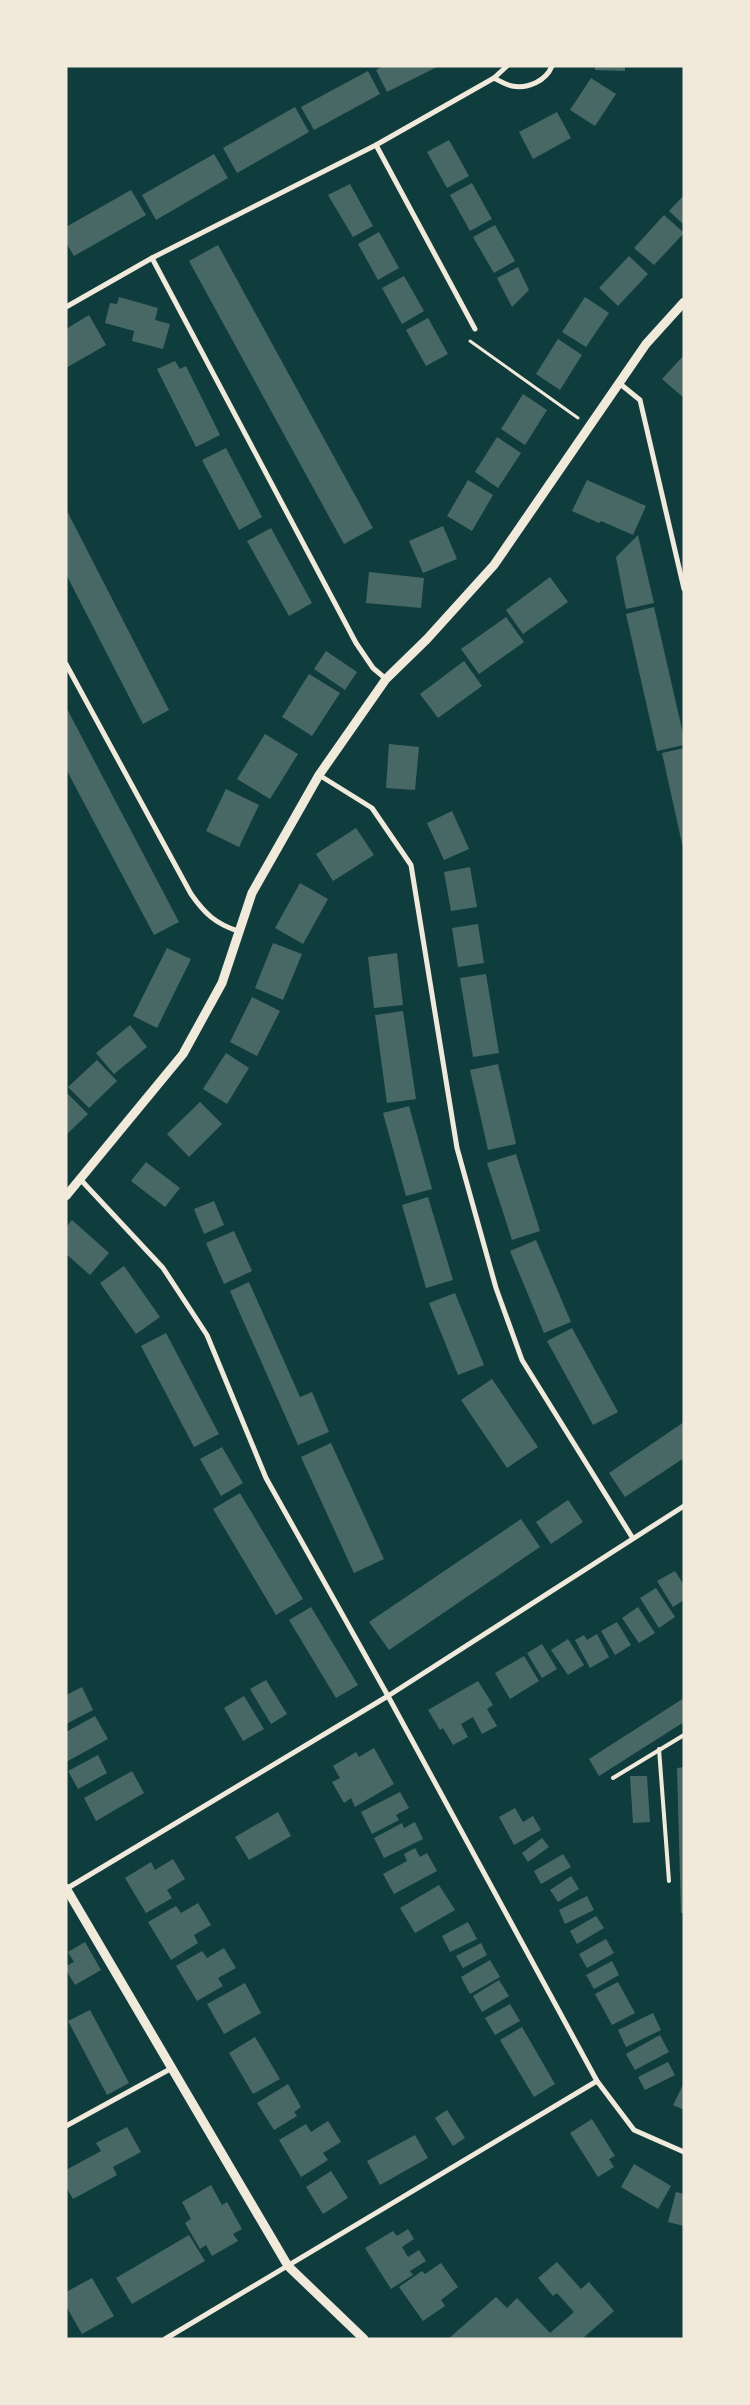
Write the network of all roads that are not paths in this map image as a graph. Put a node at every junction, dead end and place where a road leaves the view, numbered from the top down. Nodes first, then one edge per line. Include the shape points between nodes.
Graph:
1 (507, 66) edge
2 (552, 66) edge
3 (494, 78) junction
4 (376, 144) junction
5 (152, 258) junction
6 (684, 302) edge
7 (66, 307) edge
8 (475, 329) road end
9 (619, 383) junction
10 (684, 590) edge
11 (66, 664) edge
12 (386, 678) junction
13 (319, 775) junction
14 (238, 931) junction
15 (80, 1179) junction
16 (66, 1196) edge
17 (684, 1506) edge
18 (632, 1537) junction
19 (388, 1696) junction
20 (684, 1735) edge
21 (659, 1750) junction
22 (613, 1778) dead end
23 (669, 1881) dead end
24 (66, 1888) edge
25 (172, 2068) junction
26 (597, 2081) junction
27 (66, 2126) edge
28 (684, 2152) edge
29 (288, 2266) junction
30 (165, 2339) edge
31 (364, 2339) edge

1 - 3 street
2 - 3 street via 540,81 525,86 511,86
3 - 4 street
4 - 5 street
4 - 8 street
5 - 7 street
5 - 12 street via 356,643 373,668
6 - 9 street via 650,338
9 - 10 street via 640,400
9 - 12 street via 494,565 427,639
11 - 14 street via 203,912 216,922
12 - 13 street
13 - 14 street via 252,893
13 - 18 street via 372,808 412,865 457,1148 496,1288 522,1360
14 - 15 street via 217,994 183,1054
15 - 16 street
15 - 19 street via 164,1268 207,1335 266,1478
17 - 18 street
18 - 19 street
19 - 24 street
19 - 26 street
20 - 21 lane
21 - 22 lane
21 - 23 lane
24 - 25 street
25 - 27 street
25 - 29 street
26 - 28 street via 634,2130
26 - 29 street
29 - 30 street
29 - 31 street

